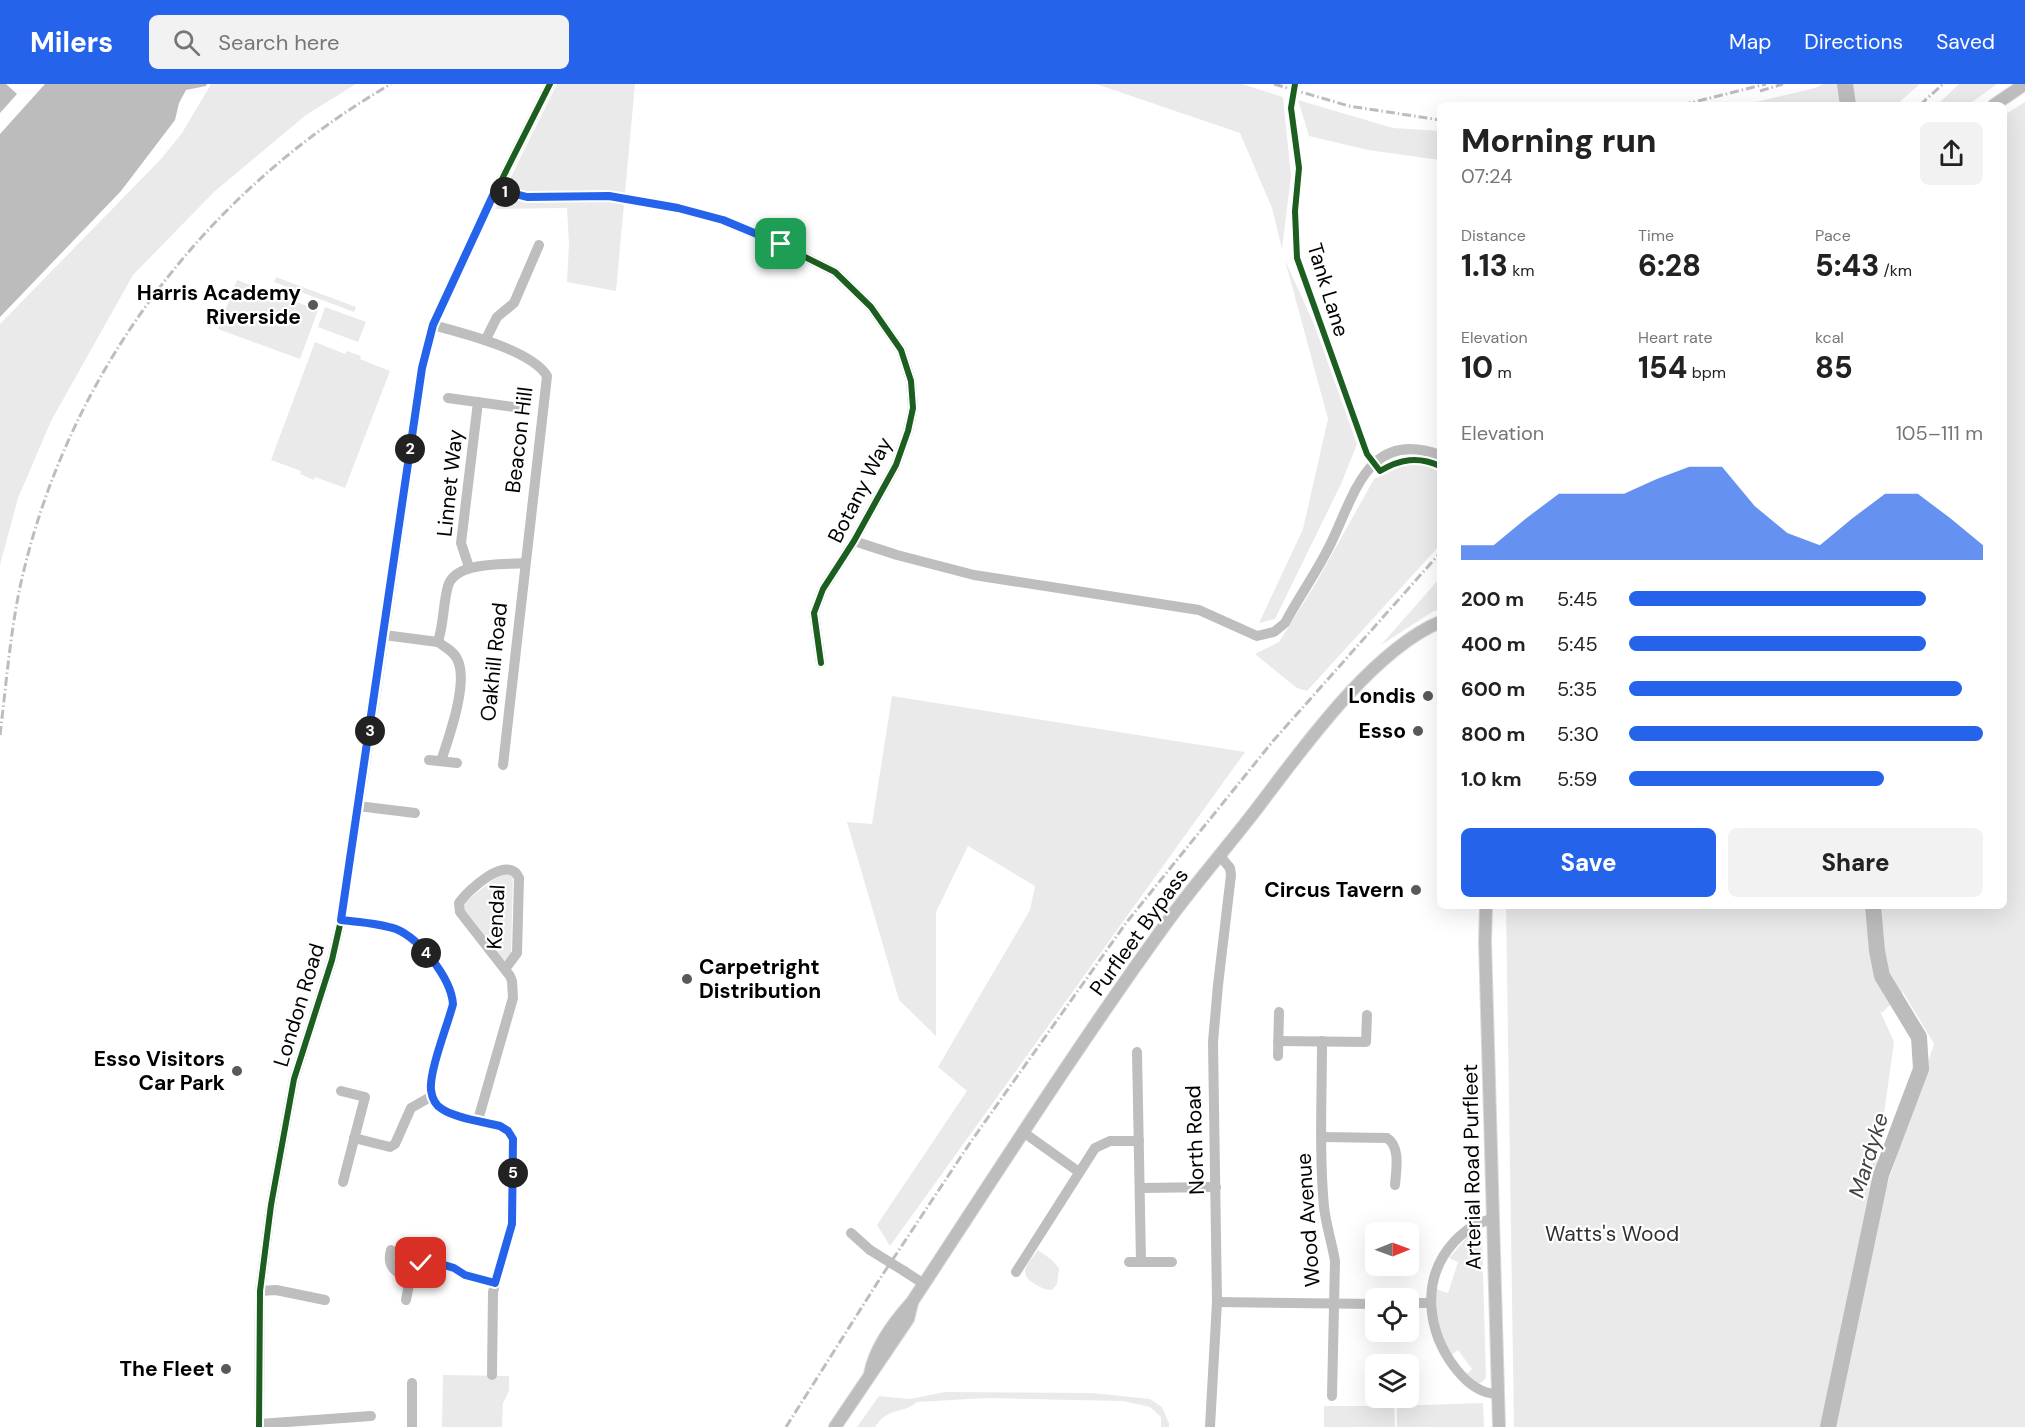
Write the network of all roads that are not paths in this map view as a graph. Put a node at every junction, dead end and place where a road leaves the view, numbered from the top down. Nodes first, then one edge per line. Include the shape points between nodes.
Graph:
1 (550, 84) edge
2 (2025, 84) edge
3 (1998, 102) edge
4 (496, 189) junction
5 (539, 245) dead end
6 (433, 325) junction
7 (486, 339) junction
8 (448, 398) dead end
9 (478, 402) junction
10 (521, 408) dead end
11 (1437, 454) edge
12 (854, 541) junction
13 (525, 563) junction
14 (469, 567) junction
15 (1437, 623) edge
16 (384, 635) junction
17 (438, 642) junction
18 (821, 663) dead end
19 (429, 760) dead end
20 (441, 761) junction
21 (457, 763) dead end
22 (503, 765) dead end
23 (358, 806) junction
24 (415, 813) dead end
25 (1220, 856) junction
26 (1486, 909) edge
27 (341, 920) junction
28 (505, 969) junction
29 (1279, 1012) dead end
30 (1367, 1015) dead end
31 (1278, 1041) junction
32 (1322, 1041) junction
33 (1137, 1052) dead end
34 (1278, 1056) dead end
35 (341, 1091) dead end
36 (432, 1096) junction
37 (478, 1120) junction
38 (1023, 1132) junction
39 (1322, 1137) junction
40 (354, 1138) junction
41 (1139, 1141) junction
42 (1080, 1172) junction
43 (343, 1182) dead end
44 (1395, 1185) dead end
45 (1216, 1187) junction
46 (1140, 1188) junction
47 (1493, 1219) junction
48 (851, 1233) dead end
49 (391, 1250) dead end
50 (1172, 1262) dead end
51 (1016, 1272) dead end
52 (410, 1279) junction
53 (495, 1283) junction
54 (924, 1284) junction
55 (260, 1291) junction
56 (325, 1300) dead end
57 (406, 1300) dead end
58 (1216, 1302) junction
59 (1419, 1303) edge
60 (1431, 1303) junction
61 (1333, 1304) junction
62 (1365, 1304) edge
63 (492, 1375) dead end
64 (412, 1383) dead end
65 (1498, 1394) junction
66 (1332, 1396) dead end
67 (371, 1416) dead end
68 (259, 1425) edge
69 (412, 1427) edge
70 (835, 1427) edge
71 (1210, 1427) edge
72 (1499, 1427) edge

1 - 4 street, London Road
2 - 3 main road
4 - 6 street, London Road
4 - 12 street, Botany Way via 527,197 609,196 723,220 781,244 835,273 871,308 901,350 911,381 913,408 896,465
5 - 7 street via 514,303 497,317
6 - 7 street, Beacon Hill
6 - 16 street, London Road via 422,368
7 - 13 street, Beacon Hill via 542,367 547,376
8 - 9 street, Linnet Way
9 - 10 street, Linnet Way
9 - 14 street, Linnet Way via 461,543
11 - 12 street, Botany Way via 1407,449 1392,452 1360,477 1329,548 1285,623 1274,632 1257,636 1199,610 974,575
12 - 18 street, Botany Way via 823,589 814,613
13 - 14 street
13 - 22 street, Oakhill Road
14 - 17 street via 457,572 449,584
15 - 25 main road, Purfleet Bypass via 1400,645 1363,681 1308,742
16 - 17 street
16 - 23 street, London Road
17 - 20 street via 459,662 460,678 456,714
19 - 20 street
20 - 21 street
23 - 24 street
23 - 27 street, London Road
25 - 38 main road, Purfleet Bypass via 1154,940
25 - 45 street, North Road via 1231,875 1213,1042
26 - 47 main road, Arterial Road Purfleet
27 - 36 street via 396,929 429,956 448,984 453,1004 435,1067
27 - 55 street, London Road via 294,1079
28 - 28 street, Kendal via 464,919 459,903 500,869 507,868 519,878 517,953
28 - 37 street, Kendal via 512,981 513,998
29 - 31 street
30 - 32 street via 1366,1042
31 - 32 street
31 - 34 street
32 - 39 street, Wood Avenue
33 - 41 street
35 - 40 street via 365,1097
36 - 37 street via 444,1111
36 - 40 street via 411,1108 390,1147
37 - 53 street via 500,1126 513,1139 512,1224
38 - 42 street
38 - 54 main road, Purfleet Bypass
39 - 44 street via 1387,1138 1396,1152
39 - 61 street, Wood Avenue via 1324,1210 1335,1261
40 - 43 street
41 - 42 street via 1110,1141 1095,1148
41 - 46 street
42 - 51 street
45 - 46 street
45 - 58 street, North Road
46 - 50 street via 1135,1262
47 - 60 street via 1472,1226 1448,1249 1433,1281
47 - 65 main road, Arterial Road Purfleet
48 - 54 street, bridge via 870,1250
49 - 52 street via 391,1266
52 - 53 street via 421,1263 431,1261
52 - 57 street
53 - 63 street
54 - 70 main road, Purfleet Bypass via 912,1302 908,1319
55 - 56 street via 276,1290
55 - 68 street, London Road
58 - 61 street
58 - 71 street, North Road
59 - 60 street
60 - 65 street via 1436,1333 1450,1362 1479,1390
61 - 62 street
61 - 66 street, Wood Avenue
64 - 69 street
65 - 72 main road, Arterial Road Purfleet
67 - 68 street

